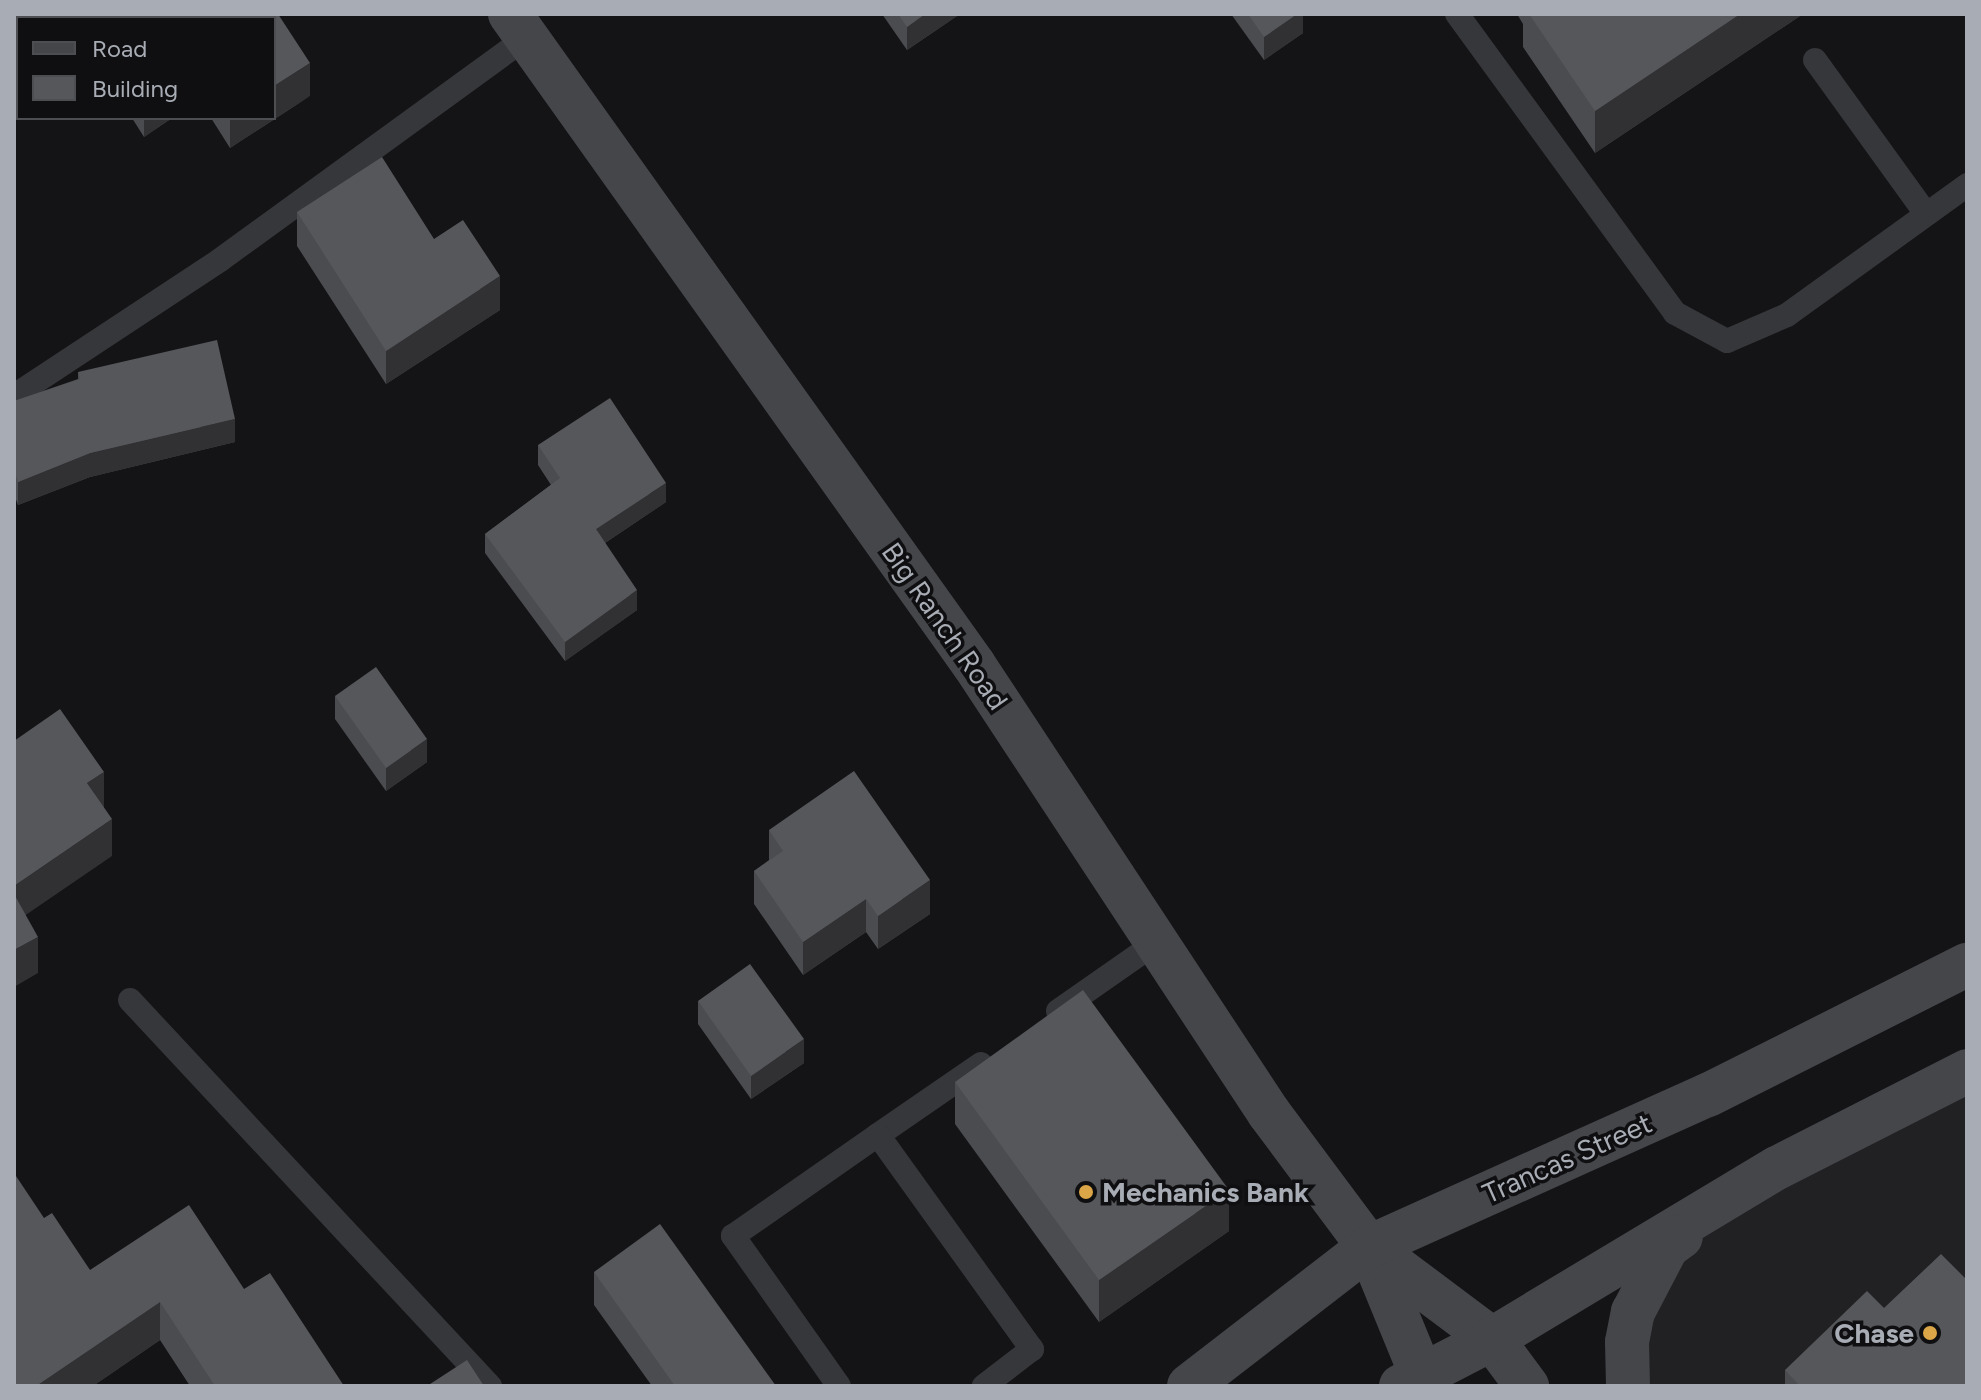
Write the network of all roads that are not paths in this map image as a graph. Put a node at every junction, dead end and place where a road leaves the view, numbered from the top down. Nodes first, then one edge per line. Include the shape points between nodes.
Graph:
1 (1457, 14) edge
2 (518, 26) edge
3 (1815, 60) dead end
4 (1967, 185) edge
5 (1926, 214) junction
6 (14, 396) edge
7 (1157, 942) junction
8 (1967, 965) edge
9 (130, 1000) dead end
10 (1035, 1026) edge
11 (996, 1053) edge
12 (1967, 1071) edge
13 (878, 1135) junction
14 (1777, 1168) junction
15 (1369, 1247) junction
16 (1492, 1339) junction
17 (1415, 1382) edge
18 (490, 1386) edge
19 (839, 1386) edge
20 (984, 1386) edge
21 (1189, 1386) edge
22 (1527, 1386) edge
23 (1628, 1386) edge

1 - 5 lane via 1675,313 1727,341 1787,315
2 - 6 lane via 220,260
2 - 7 main road, Big Ranch Road via 974,665
3 - 5 lane
4 - 5 lane
7 - 10 lane
7 - 15 main road, Big Ranch Road via 1269,1113
8 - 15 main road, Trancas Street via 1708,1095
9 - 18 lane
11 - 13 lane
12 - 14 main road
13 - 19 lane via 733,1236
13 - 20 lane via 1032,1349
14 - 16 main road
14 - 23 main road via 1667,1247 1633,1312
15 - 16 main road
15 - 17 main road
15 - 21 main road, Trancas Street
16 - 17 main road
16 - 22 main road

